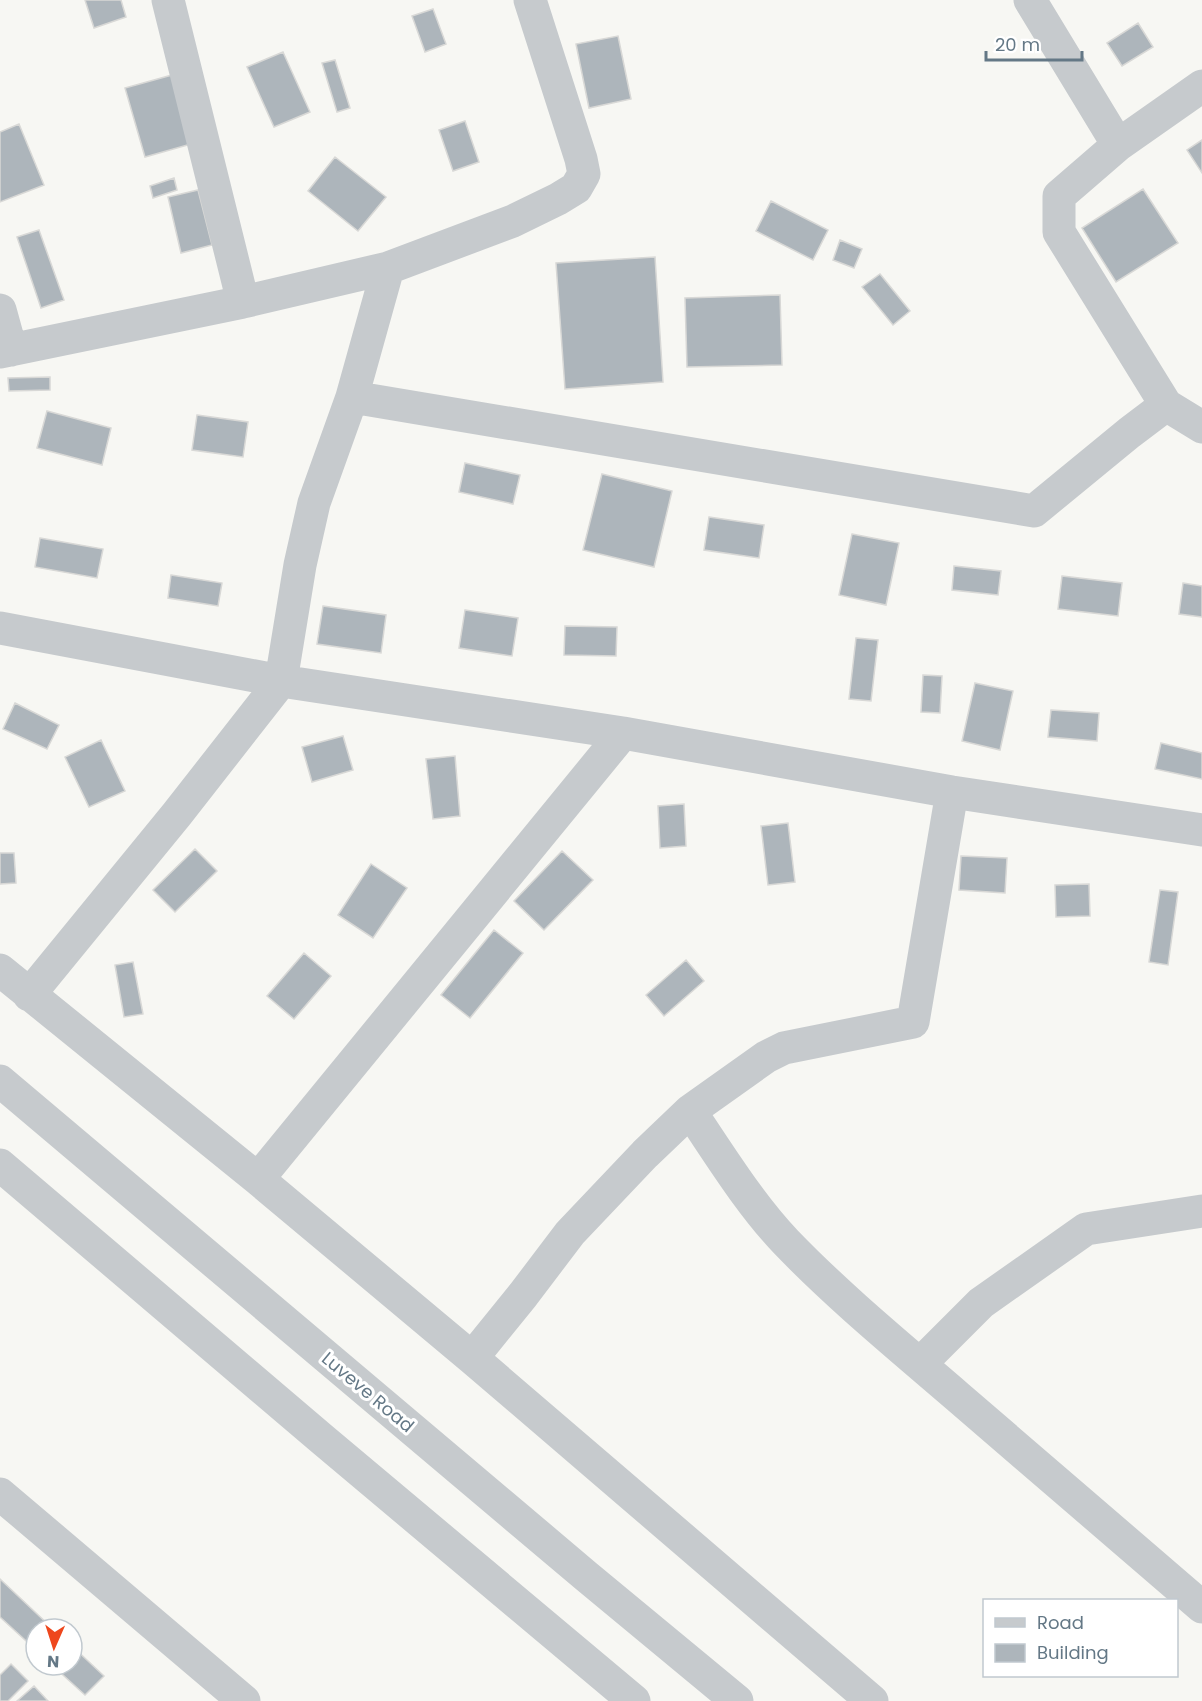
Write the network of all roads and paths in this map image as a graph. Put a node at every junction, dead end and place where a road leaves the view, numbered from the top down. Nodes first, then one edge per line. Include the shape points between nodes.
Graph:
1 (168, 0) edge
2 (530, 0) edge
3 (1030, 0) edge
4 (1202, 86) edge
5 (1118, 145) junction
6 (387, 268) junction
7 (243, 302) junction
8 (0, 310) edge
9 (6, 351) edge
10 (352, 397) junction
11 (1166, 405) junction
12 (1202, 427) edge
13 (0, 628) edge
14 (281, 681) junction
15 (623, 733) junction
16 (951, 792) junction
17 (1202, 831) edge
18 (0, 970) edge
19 (29, 995) junction
20 (0, 1081) edge
21 (690, 1110) junction
22 (0, 1165) edge
23 (258, 1179) junction
24 (1202, 1211) edge
25 (472, 1358) junction
26 (920, 1364) junction
27 (0, 1494) edge
28 (1202, 1607) edge
29 (244, 1701) edge
30 (634, 1701) edge
31 (737, 1701) edge
32 (872, 1701) edge

1 - 7 street
2 - 6 street via 584,174 576,188 513,221
3 - 5 street
4 - 5 street
5 - 11 street via 1059,196 1059,232
6 - 7 street
6 - 10 street
7 - 9 street
8 - 9 street
10 - 11 street via 1034,511
10 - 14 street via 314,503
11 - 12 street
13 - 14 street
14 - 15 street
14 - 19 street
15 - 16 street
15 - 23 street
16 - 17 street
16 - 21 street via 913,1022 784,1048
18 - 19 street
19 - 23 street
20 - 31 street, Luveve Road
21 - 25 street via 570,1233
21 - 26 street via 785,1241
22 - 30 street
23 - 25 street
24 - 26 street via 1086,1229 981,1303
25 - 32 street
26 - 28 street
27 - 29 street

